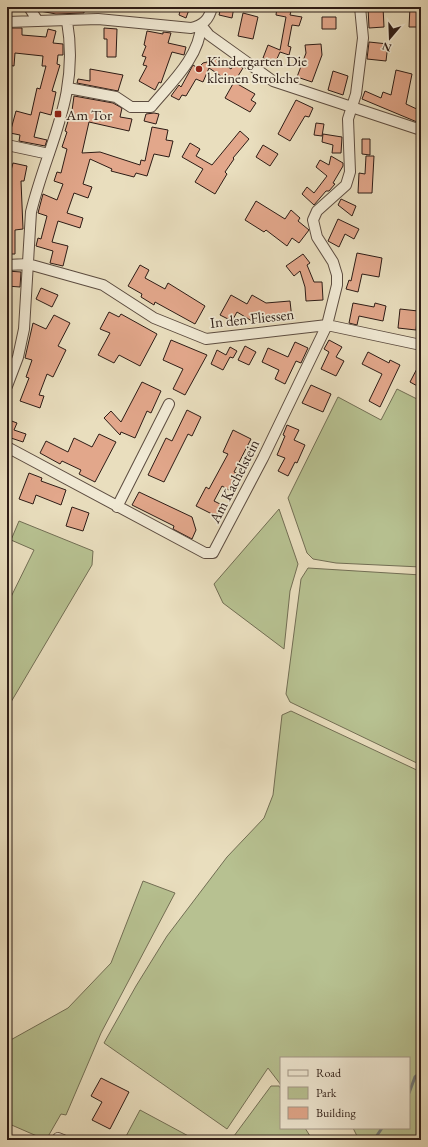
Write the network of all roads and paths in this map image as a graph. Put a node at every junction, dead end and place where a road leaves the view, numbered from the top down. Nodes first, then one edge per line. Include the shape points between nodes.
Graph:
1 (29, 7) edge
2 (212, 7) edge
3 (360, 7) edge
4 (37, 20) junction
5 (68, 21) junction
6 (7, 22) edge
7 (202, 25) junction
8 (68, 88) junction
9 (351, 108) junction
10 (421, 130) edge
11 (7, 145) edge
12 (49, 154) junction
13 (28, 264) junction
14 (7, 265) edge
15 (327, 326) junction
16 (421, 345) edge
17 (7, 386) edge
18 (169, 404) dead end
19 (7, 447) edge
20 (117, 507) junction
21 (57, 1140) edge
22 (63, 1140) edge

1 - 4 street
2 - 7 street via 210,16
3 - 9 street via 363,38 356,94
4 - 5 street
4 - 6 street
5 - 7 street via 98,19 191,28
5 - 8 street via 71,41
7 - 8 street via 201,36 188,63 151,108 131,107 116,97
7 - 9 street via 209,35 273,81
8 - 12 street via 59,127
9 - 10 street
9 - 15 street via 348,119 350,172 346,185 317,211 313,220 317,237 333,262 337,275
11 - 12 street
12 - 13 street via 31,212
13 - 14 street, In den Fliessen
13 - 15 street, In den Fliessen via 103,285 154,318 206,339
13 - 17 street via 24,329 18,357
15 - 16 street, In den Fliessen
15 - 20 street, Am Kachelstein via 263,458 213,553 205,553
18 - 20 street
19 - 20 street, Am Kachelstein
21 - 22 street

